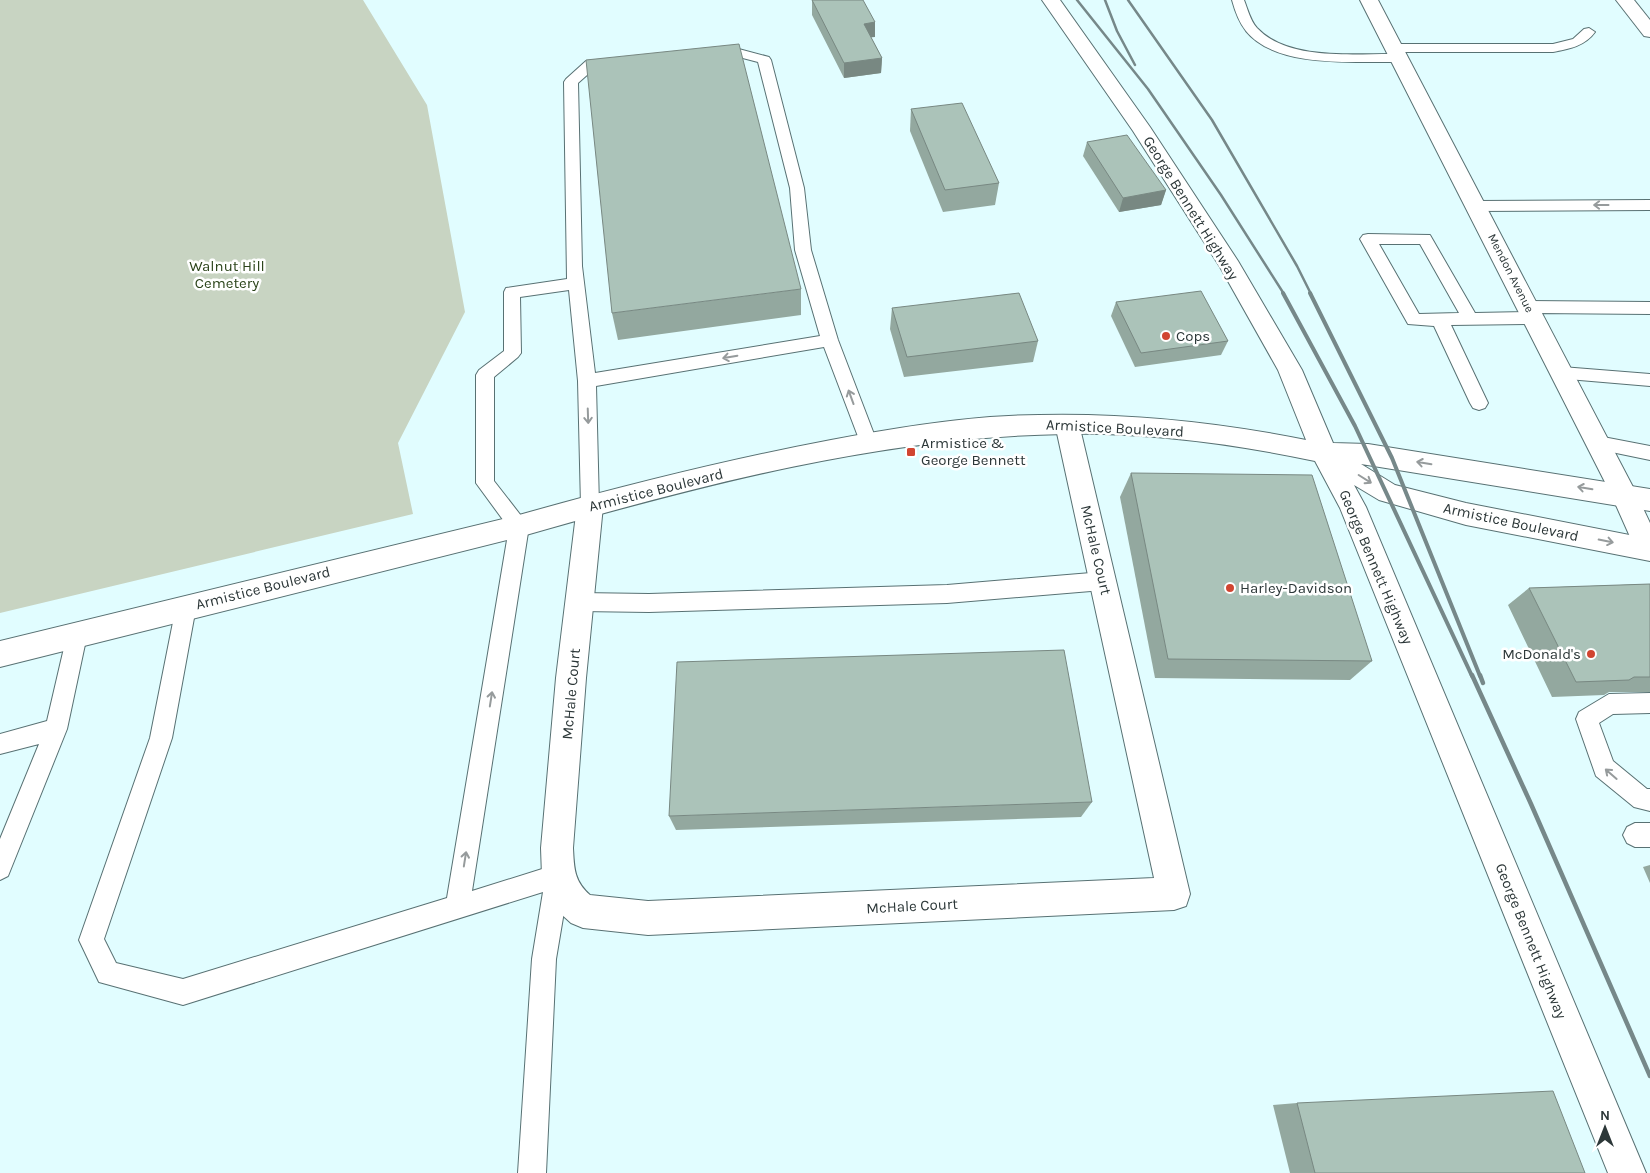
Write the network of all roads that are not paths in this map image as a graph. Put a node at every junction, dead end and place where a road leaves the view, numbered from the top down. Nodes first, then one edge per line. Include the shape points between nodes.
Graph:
1 (1051, 0) edge
2 (1238, 0) edge
3 (1369, 0) edge
4 (1625, 0) edge
5 (1589, 32) dead end
6 (1650, 32) edge
7 (1397, 53) junction
8 (697, 55) edge
9 (630, 61) edge
10 (1650, 205) edge
11 (1477, 206) junction
12 (575, 284) junction
13 (1650, 308) edge
14 (1531, 313) junction
15 (1470, 319) junction
16 (1440, 320) junction
17 (830, 340) junction
18 (1562, 373) junction
19 (1650, 380) edge
20 (587, 381) junction
21 (1479, 403) dead end
22 (1067, 424) junction
23 (868, 442) junction
24 (1598, 443) junction
25 (1324, 453) junction
26 (1650, 453) edge
27 (1624, 494) junction
28 (1650, 500) edge
29 (590, 506) junction
30 (519, 526) junction
31 (1649, 550) edge
32 (1103, 581) junction
33 (580, 602) junction
34 (186, 607) junction
35 (76, 635) junction
36 (0, 654) edge
37 (1650, 703) edge
38 (56, 729) junction
39 (0, 744) edge
40 (1650, 800) edge
41 (0, 868) edge
42 (558, 876) junction
43 (457, 908) junction
44 (532, 1173) edge
45 (1627, 1173) edge

1 - 25 main road, George Bennett Highway via 1110,82 1223,256 1285,361
2 - 7 lane via 1251,29 1265,42 1303,56
3 - 7 main road, Mendon Avenue
4 - 6 main road
5 - 7 lane via 1574,43 1553,48
7 - 11 main road, Mendon Avenue
8 - 17 lane via 735,52 764,60 797,188 803,250
9 - 12 lane via 591,64 571,82
10 -> 11 lane
11 - 14 main road, Mendon Avenue
12 - 20 lane
12 - 30 lane via 512,292 512,353 485,375 485,483
13 - 14 lane
14 - 15 lane
14 - 18 main road, Mendon Avenue
15 - 16 lane
15 - 16 lane via 1425,240 1368,239 1414,320
16 - 21 lane
17 -> 20 lane
23 -> 17 lane
18 - 19 lane
18 - 24 main road, Mendon Avenue
20 -> 29 lane
22 - 23 main road, Armistice Boulevard via 990,427
22 - 25 main road, Armistice Boulevard via 1157,428 1265,441
22 - 32 main road, McHale Court
23 - 29 main road, Armistice Boulevard via 763,463
24 - 26 lane
24 - 27 main road, Mendon Avenue
27 -> 25 main road, Armistice Boulevard via 1368,454
25 -> 31 main road, Armistice Boulevard via 1388,493 1466,514
25 - 45 main road, George Bennett Highway via 1352,507
27 - 28 main road, Armistice Boulevard
27 - 31 main road, Mendon Avenue
29 - 30 main road, Armistice Boulevard
29 - 33 main road, McHale Court
30 - 34 main road, Armistice Boulevard
43 -> 30 lane
32 - 33 lane via 947,594 649,603
32 - 42 main road, McHale Court via 1174,894 648,918 583,911 572,901
33 - 42 main road, McHale Court via 558,839
34 - 35 main road, Armistice Boulevard
34 - 43 lane via 161,738 91,940 108,973 183,992
35 - 36 main road, Armistice Boulevard
35 - 38 lane
40 -> 37 lane via 1642,800 1604,768 1587,719 1609,704
38 - 39 lane
38 - 41 lane
42 - 43 lane
42 - 44 lane via 544,959

